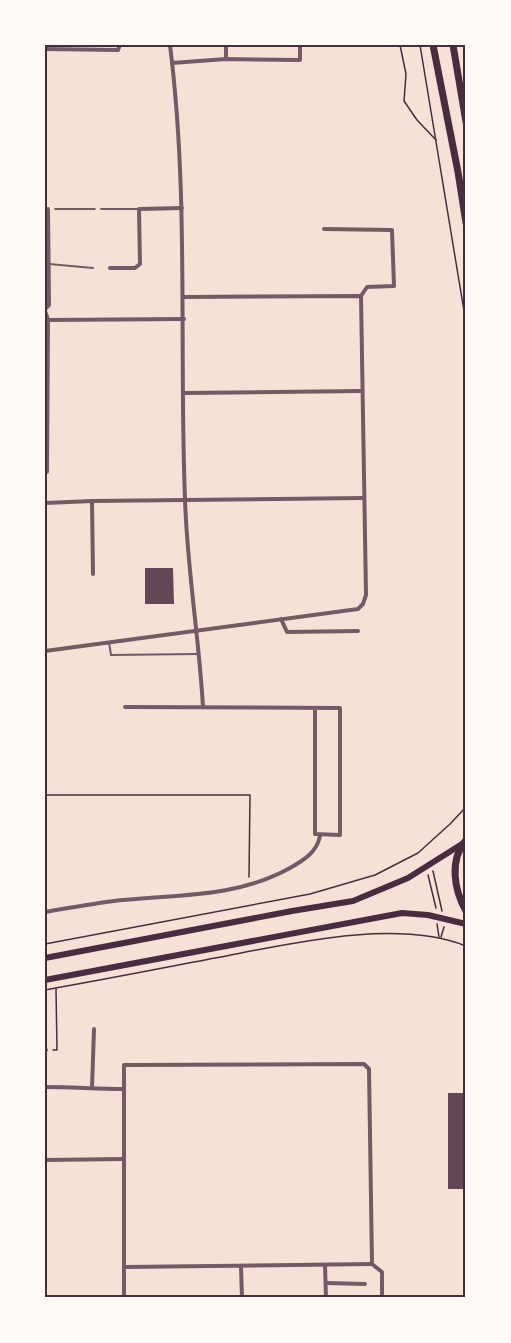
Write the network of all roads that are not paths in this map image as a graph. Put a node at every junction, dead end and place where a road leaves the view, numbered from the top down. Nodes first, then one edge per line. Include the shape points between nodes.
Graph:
1 (45, 45) edge
2 (120, 45) edge
3 (170, 45) edge
4 (226, 45) edge
5 (300, 45) edge
6 (433, 45) edge
7 (453, 45) edge
8 (45, 50) edge
9 (226, 59) junction
10 (172, 63) junction
11 (466, 122) edge
12 (182, 208) junction
13 (48, 209) road end
14 (101, 209) road end
15 (139, 209) junction
16 (466, 223) edge
17 (324, 229) dead end
18 (49, 264) junction
19 (93, 268) dead end
20 (110, 268) dead end
21 (361, 296) junction
22 (183, 297) junction
23 (45, 310) edge
24 (184, 319) junction
25 (48, 320) junction
26 (362, 391) junction
27 (184, 393) junction
28 (47, 472) dead end
29 (364, 498) junction
30 (185, 500) junction
31 (92, 501) junction
32 (45, 503) edge
33 (93, 574) dead end
34 (281, 619) junction
35 (195, 631) junction
36 (358, 631) dead end
37 (109, 642) junction
38 (45, 651) edge
39 (200, 654) junction
40 (203, 706) junction
41 (124, 707) dead end
42 (315, 708) junction
43 (320, 836) junction
44 (464, 842) edge
45 (466, 911) edge
46 (45, 912) edge
47 (466, 924) edge
48 (45, 958) edge
49 (45, 980) edge
50 (94, 1029) dead end
51 (45, 1087) edge
52 (92, 1088) junction
53 (124, 1089) junction
54 (124, 1159) junction
55 (45, 1160) edge
56 (372, 1264) junction
57 (325, 1265) junction
58 (242, 1266) junction
59 (124, 1267) junction
60 (326, 1283) junction
61 (364, 1284) dead end
62 (124, 1298) edge
63 (242, 1298) edge
64 (326, 1298) edge
65 (382, 1298) edge

1 - 8 street
2 - 8 street via 118,50
3 - 10 street
4 - 9 street
5 - 9 street via 300,60
6 - 16 highway
7 - 11 highway
9 - 10 street
10 - 12 street
12 - 15 street
12 - 22 street
13 - 18 street
14 - 15 lane
15 - 20 street via 140,264 135,268
17 - 21 street via 392,230 394,286 367,287
18 - 19 lane
18 - 23 street via 49,305
21 - 22 street
21 - 26 street
22 - 24 street
23 - 25 street
24 - 25 street
24 - 27 street
25 - 28 street
26 - 27 street
26 - 29 street
27 - 30 street
29 - 30 street
29 - 34 street via 363,604 358,609
30 - 31 street
30 - 35 street
31 - 32 street
31 - 33 street
34 - 35 street
34 - 36 street via 287,632
35 - 37 street
35 - 39 street
37 - 38 street
37 - 39 lane via 111,655
39 - 40 street
40 - 41 street
40 - 42 street
42 - 43 street via 315,834
42 - 43 street via 340,708 340,835
43 - 46 street via 316,848 296,865 242,887
44 - 45 highway via 455,883
44 - 48 main road via 408,878 353,901
47 - 49 main road via 402,913
50 - 52 street
51 - 52 street
52 - 53 street
53 - 54 street
53 - 56 street via 124,1065 364,1064 369,1069
54 - 55 street
54 - 59 street
56 - 57 street
56 - 65 street via 382,1272
57 - 58 street
57 - 60 street
58 - 59 street
58 - 63 street
59 - 62 street
60 - 61 street
60 - 64 street

